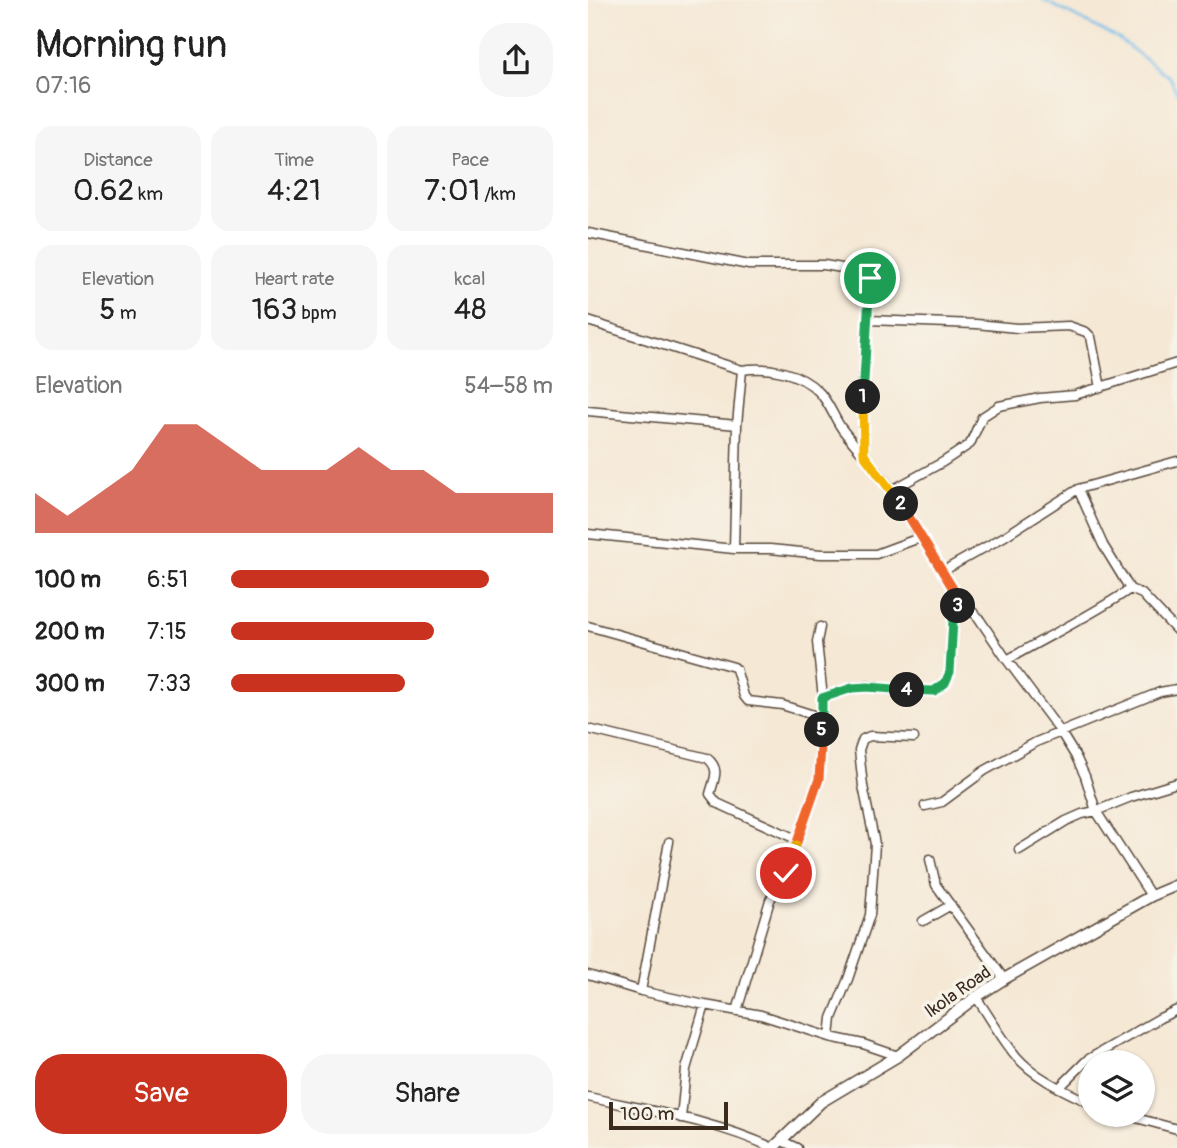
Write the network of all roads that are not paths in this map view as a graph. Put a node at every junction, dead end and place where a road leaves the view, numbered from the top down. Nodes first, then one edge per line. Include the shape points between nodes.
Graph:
1 (588, 233) edge
2 (868, 320) junction
3 (588, 321) edge
4 (1177, 363) edge
5 (742, 370) junction
6 (1101, 388) junction
7 (588, 411) edge
8 (737, 425) junction
9 (864, 455) junction
10 (1177, 461) edge
11 (1078, 489) junction
12 (892, 491) junction
13 (588, 534) edge
14 (922, 537) junction
15 (734, 549) junction
16 (943, 571) junction
17 (1130, 589) junction
18 (960, 600) junction
19 (588, 626) edge
20 (820, 627) dead end
21 (1177, 631) edge
22 (1007, 660) junction
23 (1177, 689) edge
24 (822, 698) junction
25 (823, 718) junction
26 (588, 729) edge
27 (1060, 731) junction
28 (914, 738) dead end
29 (1177, 783) edge
30 (925, 806) dead end
31 (1096, 811) junction
32 (798, 840) junction
33 (669, 842) dead end
34 (1019, 850) dead end
35 (930, 859) dead end
36 (1177, 885) edge
37 (1151, 896) junction
38 (951, 905) junction
39 (923, 921) dead end
40 (588, 975) edge
41 (1004, 979) junction
42 (641, 991) junction
43 (976, 997) junction
44 (705, 1005) junction
45 (1177, 1010) edge
46 (737, 1011) junction
47 (830, 1037) junction
48 (898, 1056) junction
49 (1059, 1088) junction
50 (588, 1097) edge
51 (1078, 1097) edge
52 (681, 1118) junction
53 (1155, 1123) edge
54 (1177, 1129) edge
55 (776, 1146) edge
56 (797, 1148) edge

1 - 2 street via 748,265 824,265 860,271 870,278
2 - 6 street via 1017,328 1069,326 1091,337
2 - 9 street
3 - 5 street
4 - 6 street
5 - 8 street
5 - 9 street via 767,369 798,377 811,386
6 - 12 street via 990,411 982,417 970,444
7 - 8 street
8 - 15 street
9 - 12 street
10 - 11 street
11 - 16 street
11 - 17 street via 1103,545
12 - 14 street
13 - 15 street
14 - 15 street via 876,554
14 - 16 street
16 - 18 street
17 - 21 street via 1142,594
17 - 22 street
18 - 22 street via 978,617
18 - 24 street via 953,620 950,672 934,691 868,687
19 - 25 street via 734,667 748,701 782,705
20 - 24 street
22 - 27 street
23 - 27 street
24 - 25 street
25 - 32 street via 819,779
26 - 32 street via 707,758 716,772 710,794 717,803
27 - 30 street via 984,771 942,802
27 - 31 street via 1085,776
28 - 47 street via 870,736 863,739 859,750 875,844 870,915 832,1018
29 - 31 street
31 - 34 street via 1066,821
31 - 37 street
32 - 46 street via 770,900
33 - 42 street
35 - 38 street via 936,885
36 - 37 street, Ikola Road
37 - 41 street, Ikola Road
38 - 39 street
38 - 41 street
40 - 42 street
41 - 43 street, Ikola Road
42 - 44 street
43 - 48 street, Ikola Road
43 - 49 street via 1016,1055
44 - 46 street
44 - 52 street via 686,1069
45 - 49 street via 1087,1060
46 - 47 street
47 - 48 street
48 - 55 street, Ikola Road via 821,1102
49 - 51 street
50 - 52 street
52 - 55 street
53 - 54 street
55 - 56 street

